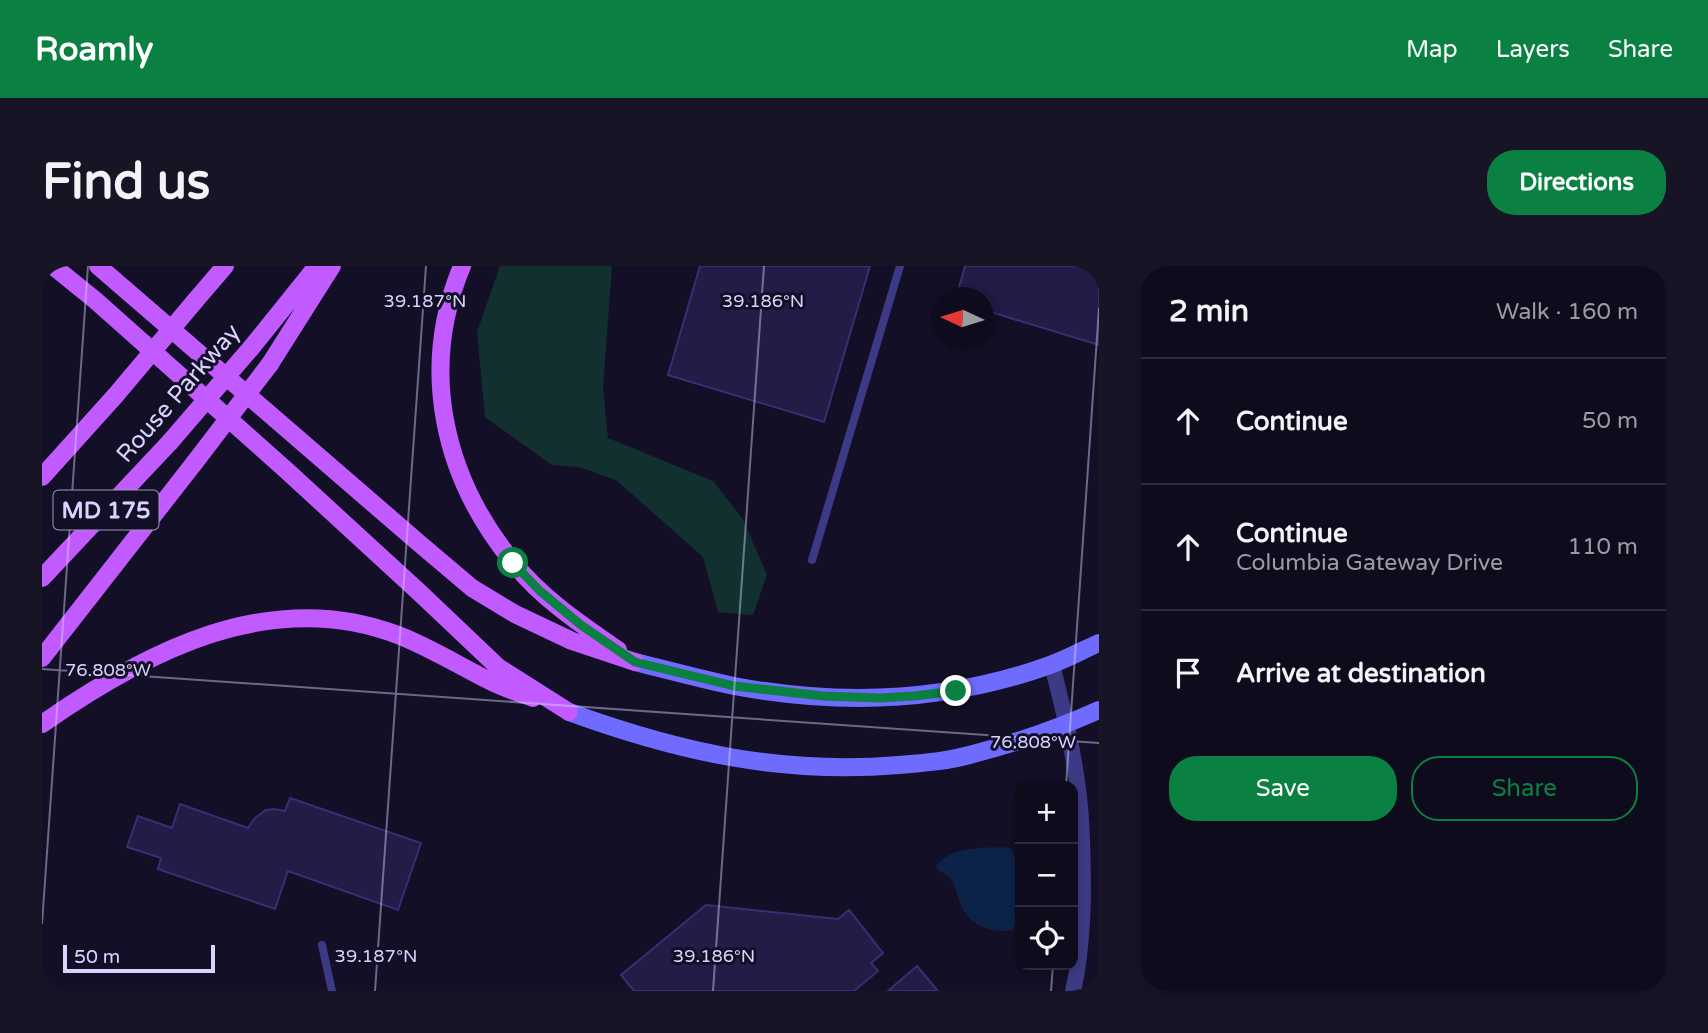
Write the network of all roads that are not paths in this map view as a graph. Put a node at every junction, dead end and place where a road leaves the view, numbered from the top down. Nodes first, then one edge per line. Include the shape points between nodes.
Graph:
1 (53, 266) edge
2 (98, 266) edge
3 (216, 266) edge
4 (225, 266) edge
5 (317, 266) edge
6 (332, 266) edge
7 (462, 266) edge
8 (900, 266) edge
9 (195, 301) junction
10 (42, 477) edge
11 (812, 560) dead end
12 (42, 578) edge
13 (1099, 643) edge
14 (42, 658) edge
15 (635, 662) junction
16 (1052, 664) junction
17 (1099, 710) edge
18 (569, 712) junction
19 (42, 724) edge
20 (1067, 724) junction
21 (322, 945) dead end
22 (331, 991) edge
23 (1073, 991) edge

1 - 18 main road via 286,470 498,667
2 - 15 main road via 472,588 572,642
3 - 9 main road
4 - 9 main road, Rouse Parkway / MD 175
5 - 12 main road, Rouse Parkway / MD 175, bridge via 170,442
6 - 14 main road, bridge via 270,364
7 - 15 main road via 445,321 441,364 450,448 465,486 487,528 540,591
8 - 11 lane
9 - 10 main road, Rouse Parkway / MD 175, bridge
13 - 16 street
15 - 16 street via 734,686 879,698 956,691
16 - 20 street
17 - 20 street
18 - 19 main road via 491,682 397,635 355,622 305,618 239,625 197,638 114,679
18 - 20 street via 716,755 820,767 873,767 971,755
20 - 23 street via 1084,857
21 - 22 lane

